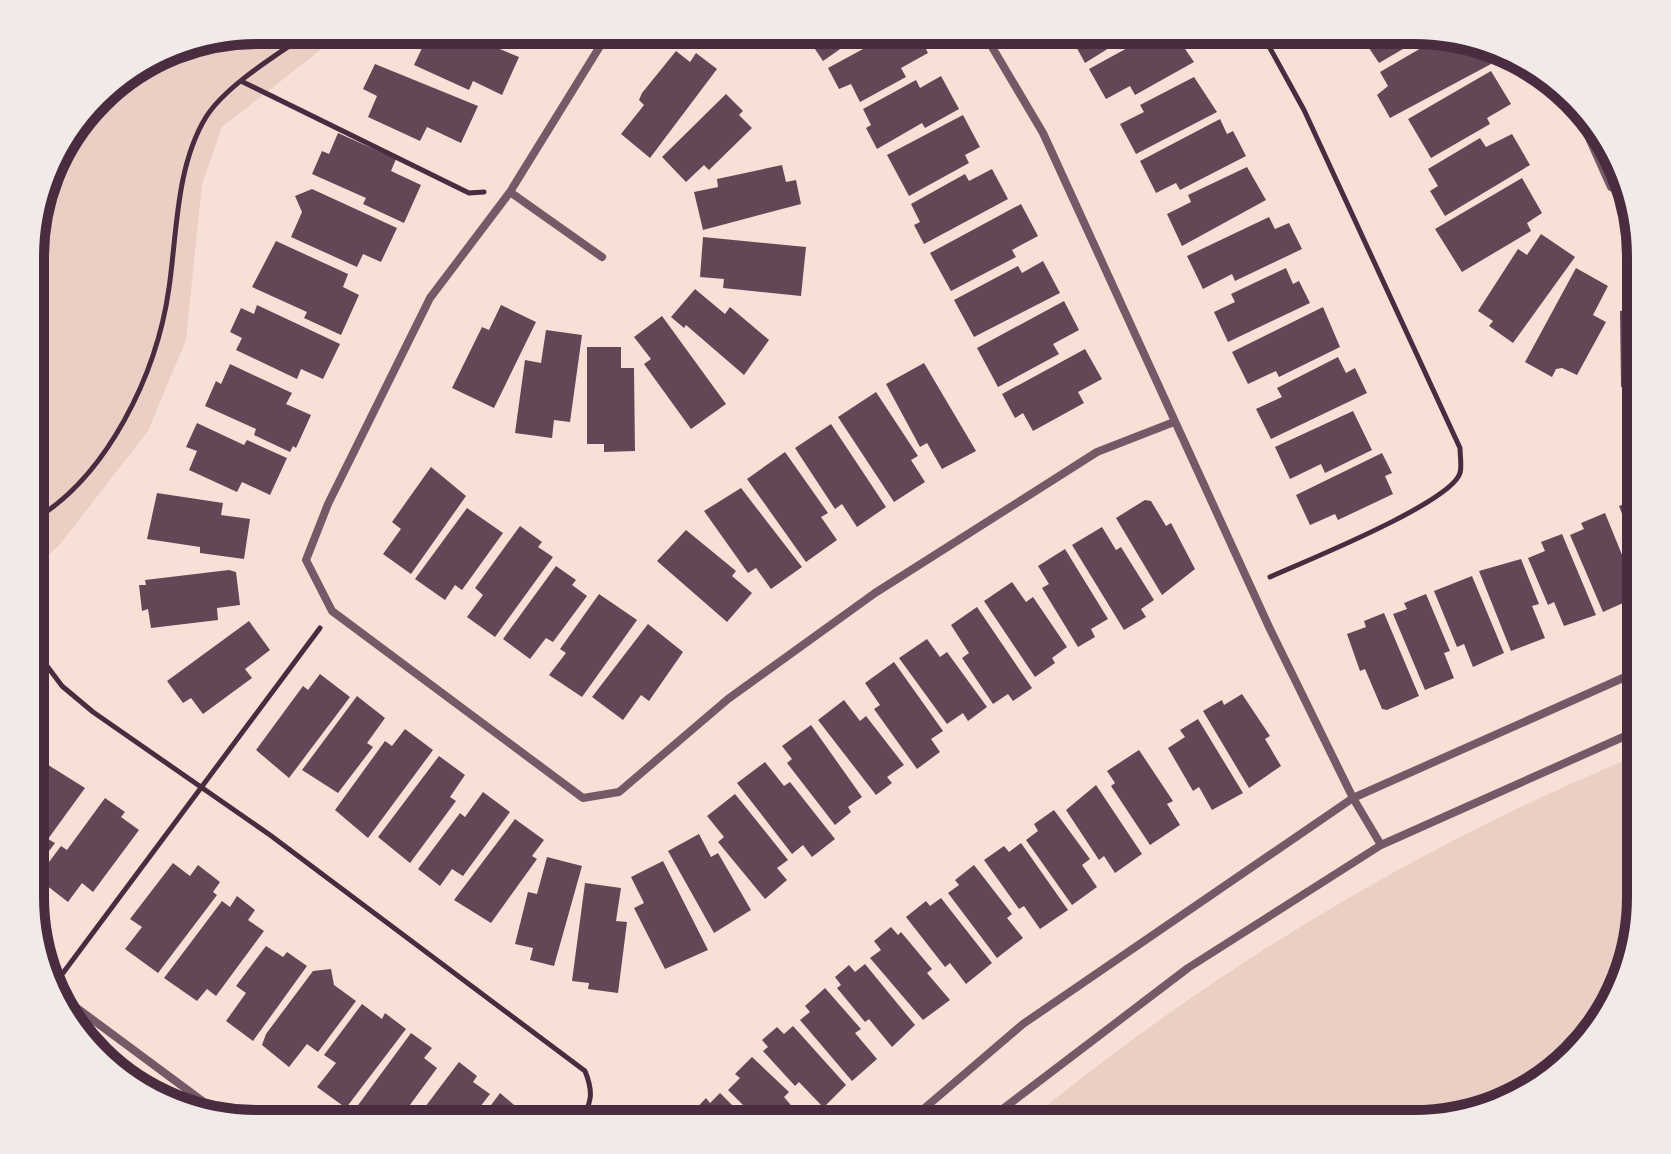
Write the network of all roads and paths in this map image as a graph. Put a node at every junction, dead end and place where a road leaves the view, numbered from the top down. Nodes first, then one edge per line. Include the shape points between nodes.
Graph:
1 (294, 44) edge
2 (601, 44) edge
3 (990, 44) edge
4 (1268, 44) edge
5 (243, 82) junction
6 (1587, 133) edge
7 (1616, 189) edge
8 (510, 192) junction
9 (602, 257) dead end
10 (1174, 422) junction
11 (44, 514) edge
12 (1250, 586) junction
13 (332, 611) junction
14 (44, 662) edge
15 (1627, 676) edge
16 (1627, 735) edge
17 (202, 788) junction
18 (1353, 798) junction
19 (1381, 845) junction
20 (62, 974) dead end
21 (75, 1007) edge
22 (205, 1103) edge
23 (587, 1110) edge
24 (922, 1110) edge
25 (1001, 1110) edge

1 - 5 path
2 - 8 street
3 - 10 street via 1043,133
4 - 12 path via 1304,110 1460,448 1460,474 1448,489 1415,510
5 - 8 path via 469,193
5 - 11 path via 225,92 191,148 162,335 145,381 124,421 74,488
6 - 7 street
8 - 9 street
8 - 13 street via 430,298 328,504 306,560
10 - 12 street
10 - 13 street via 1097,452 875,593 728,699 619,792 583,798
12 - 18 street
13 - 17 path
14 - 17 path via 62,686
15 - 18 street
16 - 19 street
17 - 20 path
17 - 23 path via 585,1071 593,1091
18 - 19 street
18 - 24 street via 1023,1024
19 - 25 street via 1188,968
21 - 22 street

